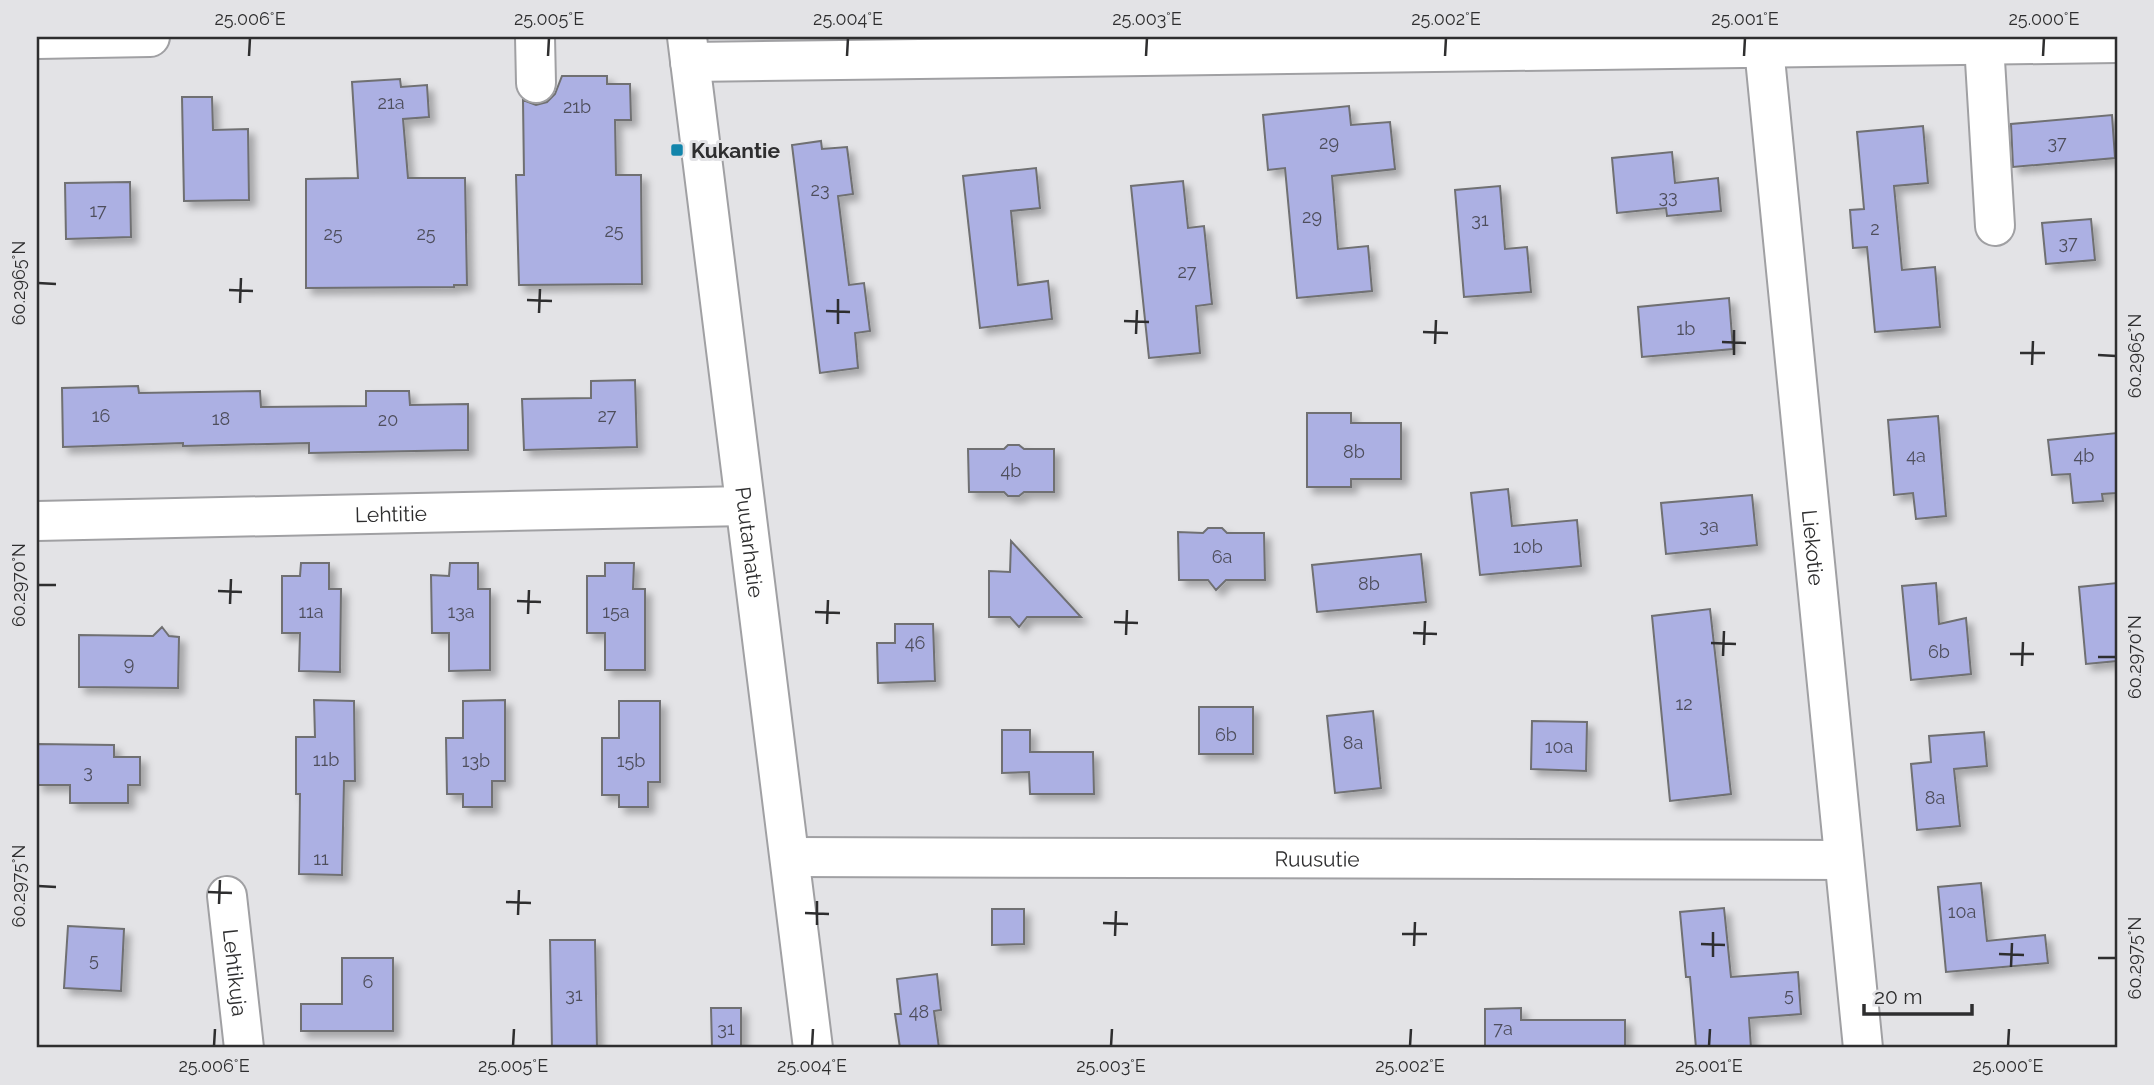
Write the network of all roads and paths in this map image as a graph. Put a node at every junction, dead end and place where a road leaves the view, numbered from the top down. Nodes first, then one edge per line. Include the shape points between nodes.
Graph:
1 (150, 37) edge
2 (535, 37) edge
3 (37, 39) edge
4 (1903, 41) edge
5 (2117, 43) edge
6 (1984, 44) junction
7 (1764, 48) junction
8 (688, 49) edge
9 (536, 83) dead end
10 (1995, 226) dead end
11 (745, 506) junction
12 (37, 521) edge
13 (790, 857) junction
14 (1844, 860) junction
15 (227, 896) dead end
16 (244, 1048) edge
17 (813, 1048) edge
18 (1863, 1048) edge

1 - 3 street
2 - 9 street
4 - 6 street
4 - 7 street
5 - 6 street
6 - 10 street
7 - 8 street
7 - 14 street, Liekotie
8 - 11 street, Puutarhatie
11 - 12 street, Lehtitie
11 - 13 street, Puutarhatie
13 - 14 street, Ruusutie
13 - 17 street, Puutarhatie
14 - 18 street, Liekotie
15 - 16 street, Lehtikuja

